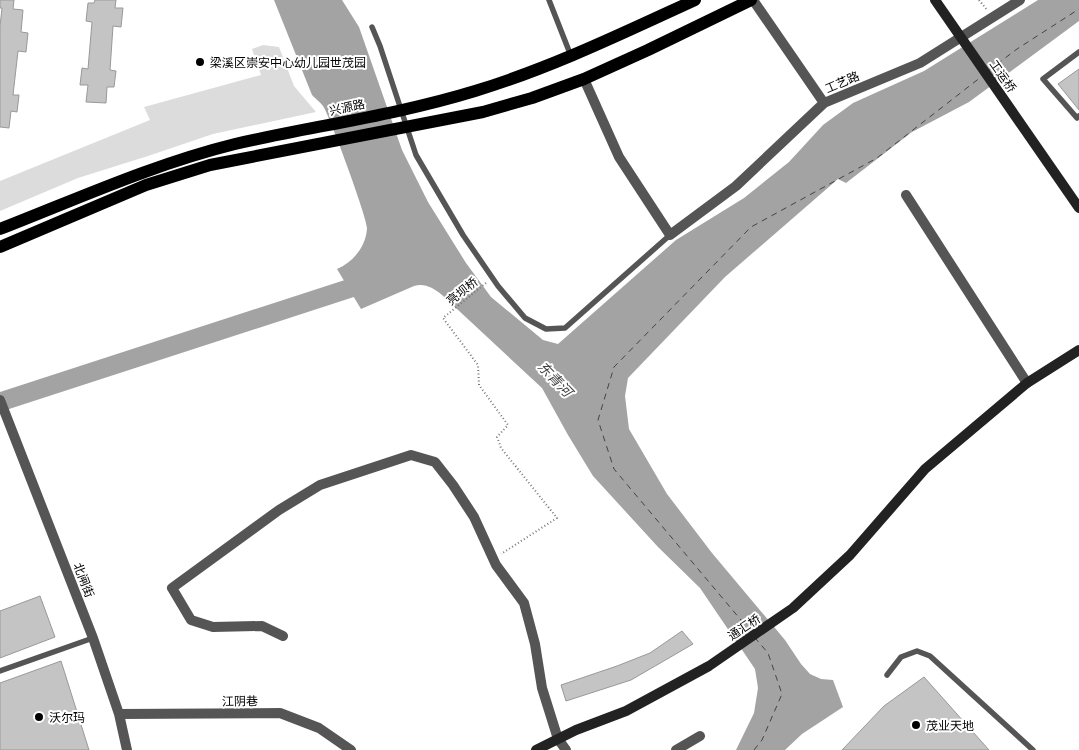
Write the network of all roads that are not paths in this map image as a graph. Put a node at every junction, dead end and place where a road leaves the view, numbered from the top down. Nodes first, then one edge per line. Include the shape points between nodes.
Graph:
1 (548, 0) edge
2 (695, 0) edge
3 (752, 0) edge
4 (1020, 0) edge
5 (938, 4) edge
6 (372, 27) dead end
7 (1079, 52) edge
8 (572, 57) junction
9 (584, 78) junction
10 (824, 103) junction
11 (1079, 116) edge
12 (906, 195) dead end
13 (1079, 208) edge
14 (0, 229) edge
15 (670, 235) junction
16 (0, 247) edge
17 (1079, 350) edge
18 (1027, 383) junction
19 (0, 400) edge
20 (283, 636) dead end
21 (94, 638) junction
22 (0, 671) edge
23 (887, 675) dead end
24 (119, 714) junction
25 (700, 736) dead end
26 (558, 739) junction
27 (127, 750) edge
28 (351, 750) edge
29 (536, 750) edge
30 (566, 750) edge
31 (676, 750) edge
32 (1033, 750) edge

1 - 8 lane
2 - 8 main road, 兴源路
3 - 9 main road
3 - 10 street
4 - 10 street, 工艺路 via 920,63
5 - 13 street, 工运桥
6 - 15 lane via 416,155 463,235 525,318 546,329 565,328
7 - 11 lane via 1043,79 1077,118
8 - 14 main road, 兴源路 via 475,91 423,105 234,145 173,162
9 - 15 street via 619,158
9 - 16 main road via 483,112 210,165 146,185
10 - 15 street, 工艺路 via 736,186
12 - 18 street
17 - 18 street, 通汇桥
18 - 26 street, 通汇桥 via 925,469 850,555 793,608 709,666 626,711
19 - 21 street, 北闸街
20 - 26 street via 262,626 213,626 191,620 172,588 279,510 320,485 411,455 434,462 474,517 496,566 524,603 542,688
21 - 22 lane
21 - 24 street, 北闸街
23 - 32 lane via 901,657 917,651 930,656
24 - 27 street, 北闸街
24 - 28 street, 江阴巷 via 280,713 318,728
25 - 31 street
26 - 29 street, 通汇桥
26 - 30 street

